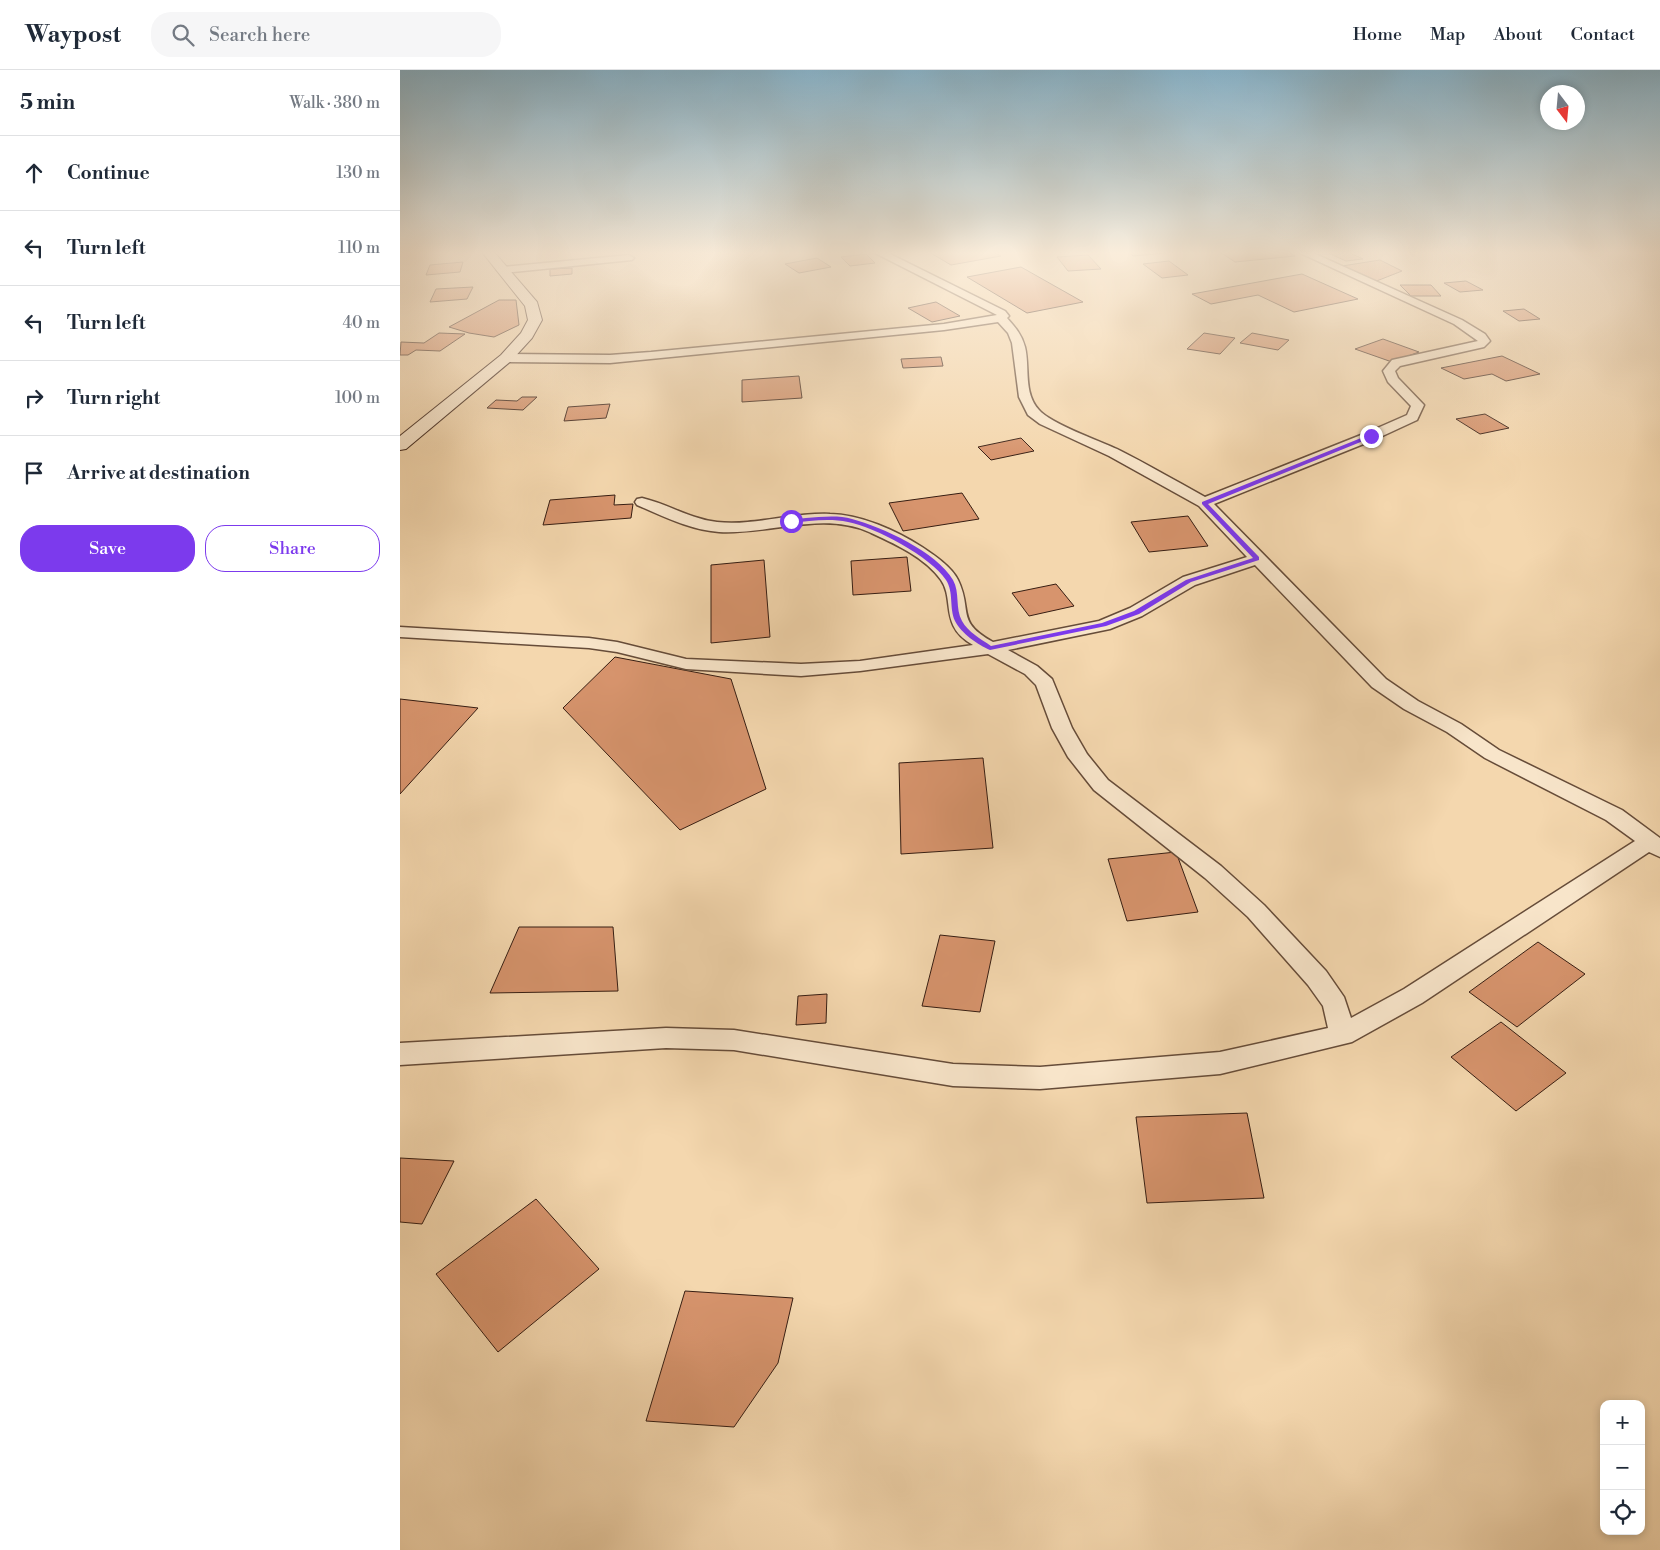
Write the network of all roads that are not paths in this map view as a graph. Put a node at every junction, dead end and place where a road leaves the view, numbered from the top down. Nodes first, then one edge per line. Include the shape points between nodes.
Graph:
1 (534, 321) edge
2 (982, 321) edge
3 (1004, 321) edge
4 (1456, 321) edge
5 (506, 358) junction
6 (400, 445) edge
7 (642, 502) dead end
8 (1204, 503) junction
9 (1257, 558) junction
10 (400, 632) edge
11 (990, 648) junction
12 (1654, 845) edge
13 (1343, 1035) junction
14 (400, 1054) edge

1 - 5 main road via 527,335
2 - 5 street via 651,356
3 - 8 street via 1018,342 1025,397 1033,412
4 - 8 street via 1484,341 1480,345 1396,363 1389,371 1392,379 1418,405 1412,417
5 - 6 main road
7 - 11 street via 690,522 718,527 828,518 850,520 874,529 916,550 937,566 950,580 958,620 973,638
8 - 9 street
9 - 11 street via 1189,581 1136,612 1104,625
9 - 12 street via 1379,683 1492,754 1614,815
10 - 11 street via 589,643 686,664 801,670 860,666
11 - 13 street via 1031,670 1045,682 1062,728 1078,757 1101,785 1213,872 1256,911 1317,978 1335,1004
12 - 13 street via 1421,991
13 - 14 street via 1220,1063 1040,1078 953,1074 734,1040 666,1038

